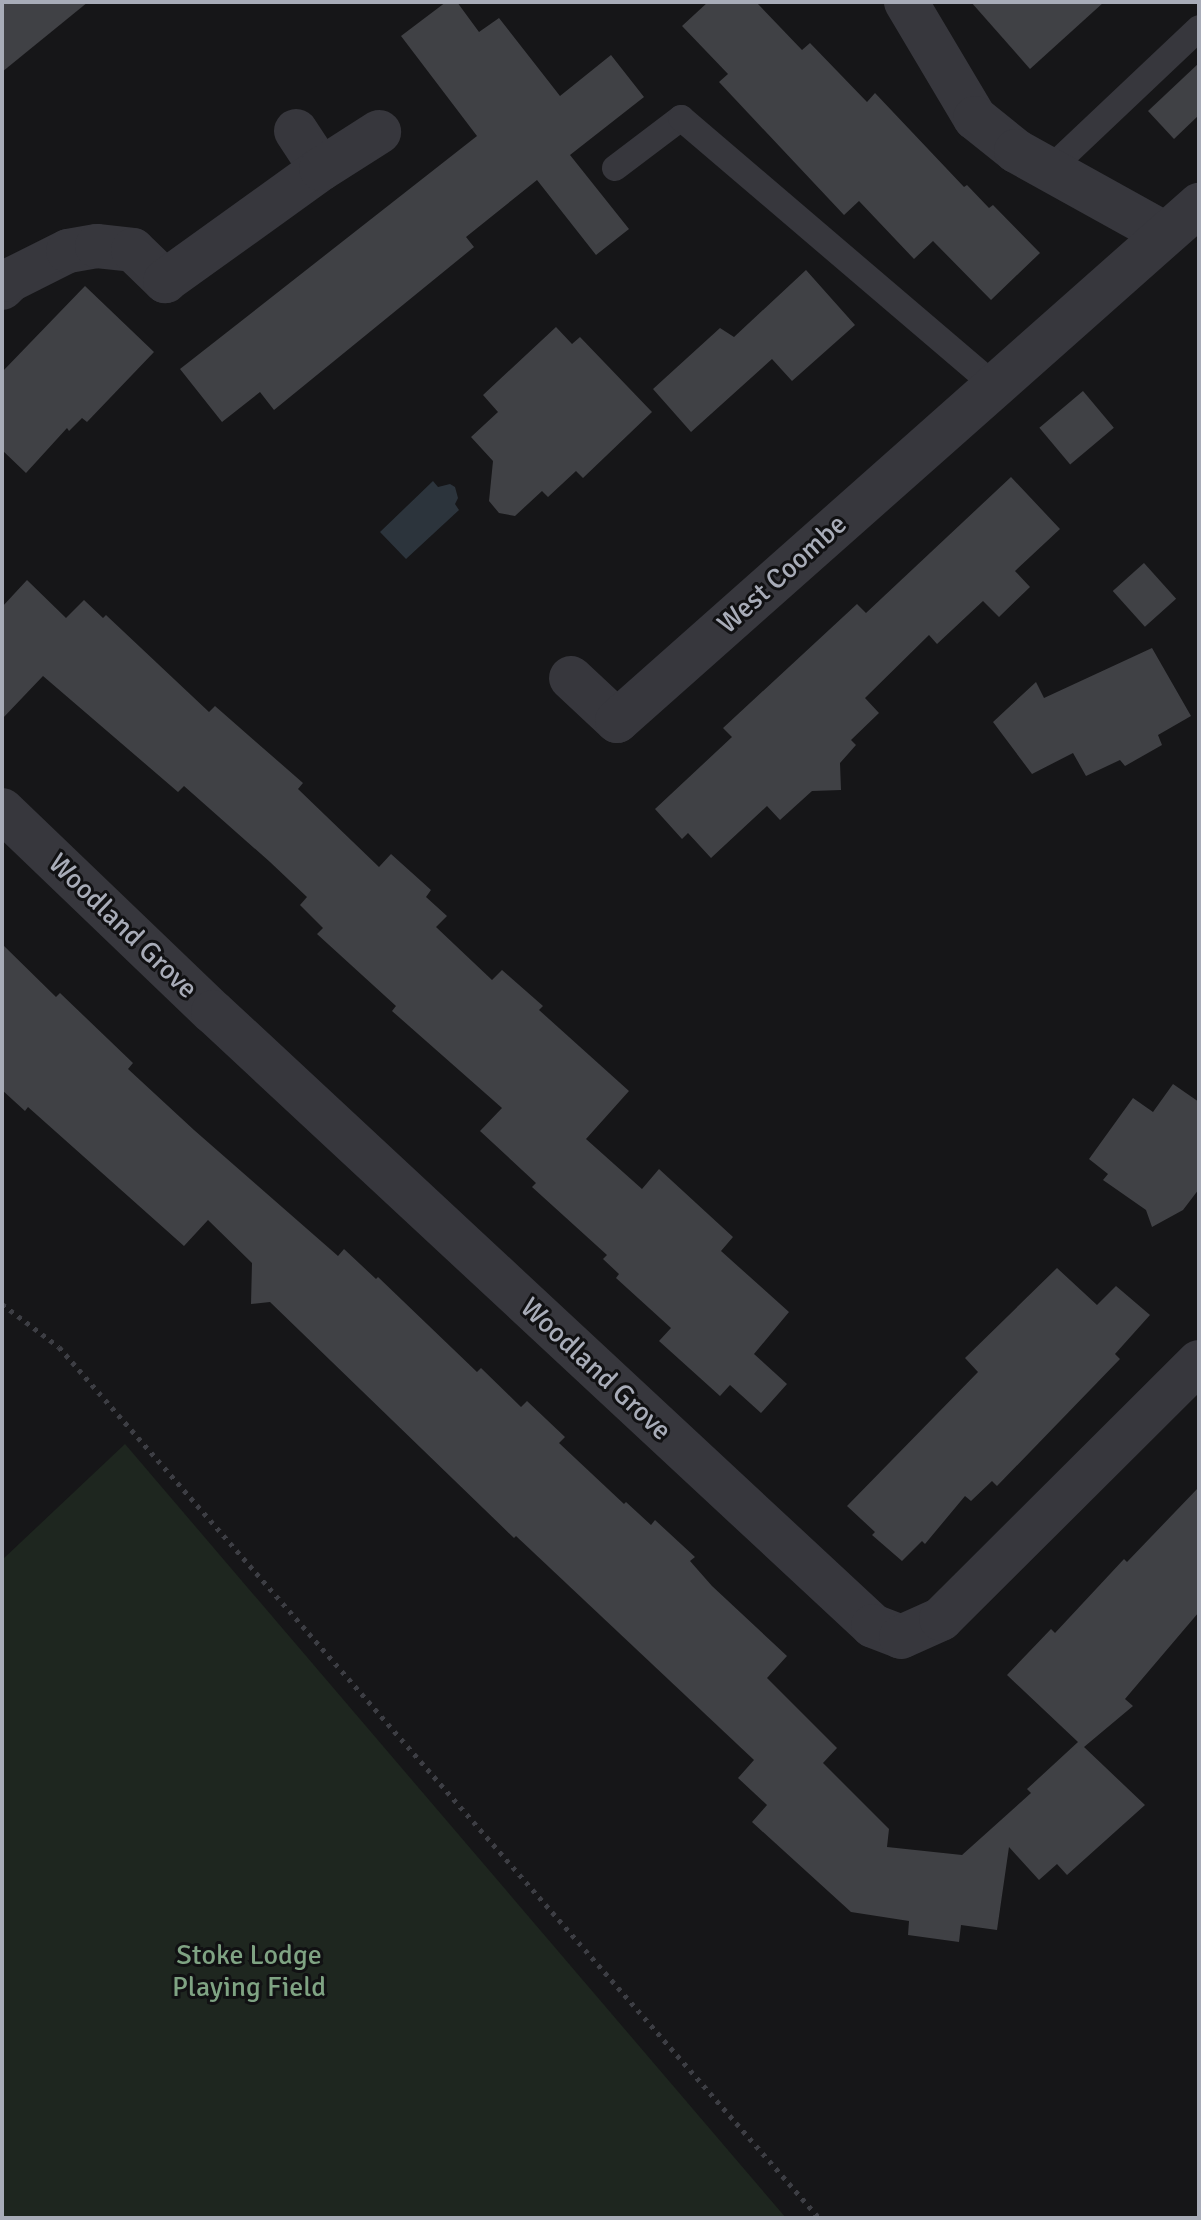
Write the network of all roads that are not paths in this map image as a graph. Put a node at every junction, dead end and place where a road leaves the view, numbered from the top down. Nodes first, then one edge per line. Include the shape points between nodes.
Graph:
1 (906, 2) edge
2 (1199, 28) edge
3 (296, 131) dead end
4 (379, 132) dead end
5 (615, 168) dead end
6 (321, 169) junction
7 (1050, 169) junction
8 (1199, 205) edge
9 (1166, 234) junction
10 (2, 288) edge
11 (995, 386) junction
12 (571, 678) dead end
13 (2, 810) edge
14 (1199, 1362) edge

1 - 7 street via 975,118 1016,151
2 - 7 lane
3 - 6 street
4 - 6 street
5 - 11 lane via 681,118
6 - 10 street via 165,281 133,250 97,246 68,251
7 - 9 street
8 - 9 street, West Coombe
9 - 11 street, West Coombe
11 - 12 street, West Coombe via 617,721
13 - 14 street, Woodland Grove via 873,1626 901,1637 941,1619

